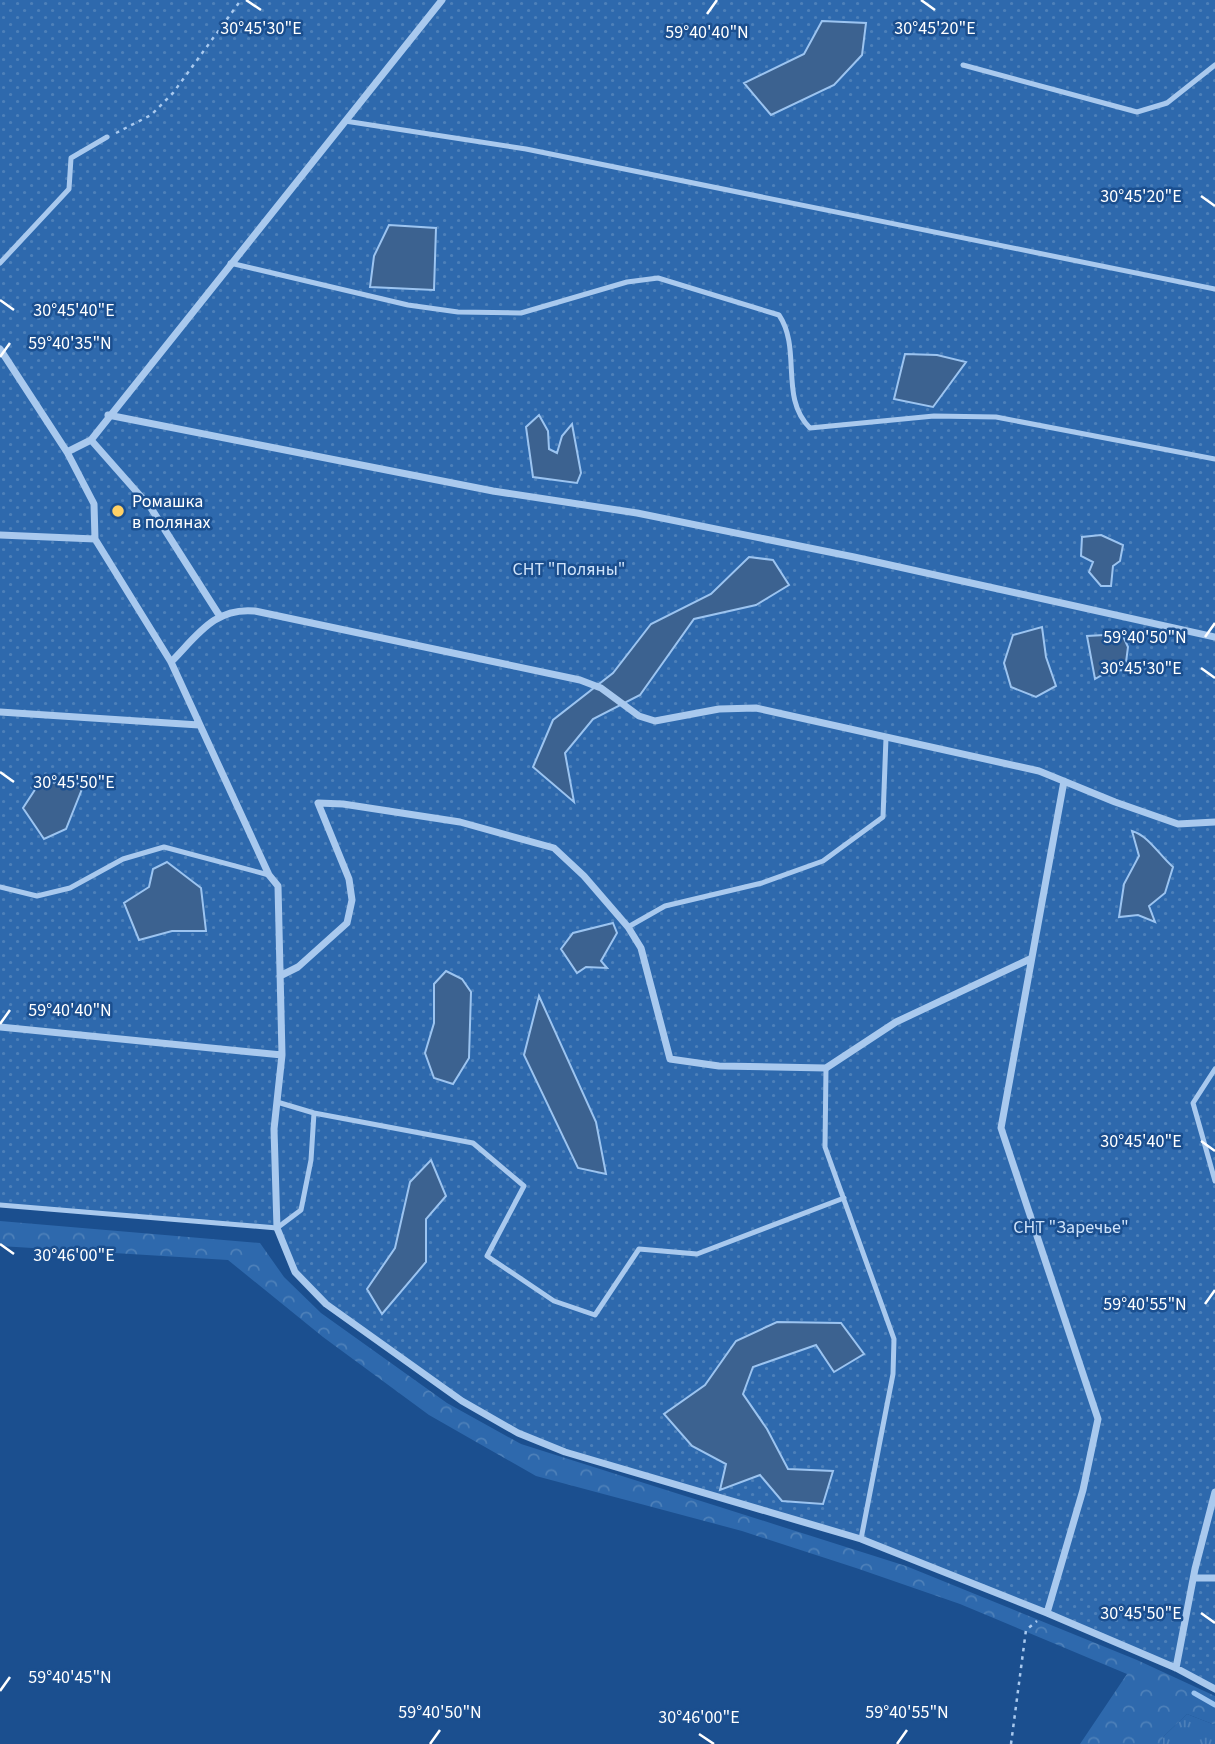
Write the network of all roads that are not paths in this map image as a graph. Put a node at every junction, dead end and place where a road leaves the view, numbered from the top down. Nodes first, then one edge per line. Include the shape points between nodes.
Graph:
1 (442, 0) edge
2 (962, 65) dead end
3 (1215, 65) edge
4 (345, 121) junction
5 (107, 137) road end
6 (0, 263) edge
7 (230, 263) junction
8 (1215, 289) edge
9 (0, 349) edge
10 (108, 415) junction
11 (91, 440) junction
12 (67, 452) junction
13 (1215, 459) edge
14 (0, 536) edge
15 (95, 539) junction
16 (219, 615) junction
17 (1215, 637) edge
18 (170, 662) junction
19 (0, 712) edge
20 (199, 724) junction
21 (886, 738) junction
22 (1064, 781) junction
23 (1215, 822) edge
24 (269, 875) junction
25 (0, 887) edge
26 (628, 927) junction
27 (1030, 959) junction
28 (280, 976) junction
29 (0, 1027) edge
30 (282, 1055) junction
31 (826, 1068) junction
32 (1215, 1069) edge
33 (277, 1102) junction
34 (314, 1113) junction
35 (1215, 1181) edge
36 (844, 1198) junction
37 (0, 1205) edge
38 (277, 1228) junction
39 (1215, 1492) edge
40 (862, 1539) junction
41 (1215, 1577) edge
42 (1194, 1578) junction
43 (1047, 1613) junction
44 (1176, 1668) junction
45 (1215, 1689) edge

1 - 4 street
2 - 3 lane via 1137,112 1167,103
4 - 7 street
4 - 8 lane via 526,149
5 - 6 lane via 71,158 69,189
7 - 10 street
7 - 13 lane via 408,305 458,312 521,313 627,282 658,278 779,315 789,330 793,398 800,418 810,428 934,416 996,417
9 - 12 street
10 - 11 street
10 - 17 street via 493,491 637,513
11 - 12 street
11 - 16 street via 151,508
12 - 15 street via 94,504
14 - 15 street
15 - 18 street
16 - 18 street
16 - 21 street via 235,609 255,611 580,680 655,721 719,709 756,708
18 - 20 street
19 - 20 street
20 - 24 street
21 - 22 street via 1039,771
21 - 26 lane via 883,817 823,861 762,883 666,906
22 - 23 street via 1178,824
22 - 27 street
24 - 25 lane via 164,847 123,859 70,888 37,896
24 - 28 street via 278,886
26 - 28 street via 554,848 460,822 318,803 349,879 352,900 347,923 298,968
26 - 31 street via 641,948 670,1059 719,1066
27 - 31 street via 896,1021
27 - 43 street via 1001,1128 1098,1419 1083,1490
28 - 30 street
29 - 30 street
30 - 33 street
31 - 36 lane via 825,1147
32 - 35 lane via 1193,1103
33 - 34 lane
33 - 38 street
34 - 36 lane via 473,1143 524,1186 487,1256 554,1301 595,1315 639,1249 696,1254
34 - 38 lane via 301,1210
36 - 40 lane via 894,1339 893,1374
37 - 38 lane
38 - 40 street via 295,1272 326,1304 462,1401 518,1433 565,1452
39 - 42 street
40 - 43 street
41 - 42 street
42 - 44 street
43 - 44 street
44 - 45 street

